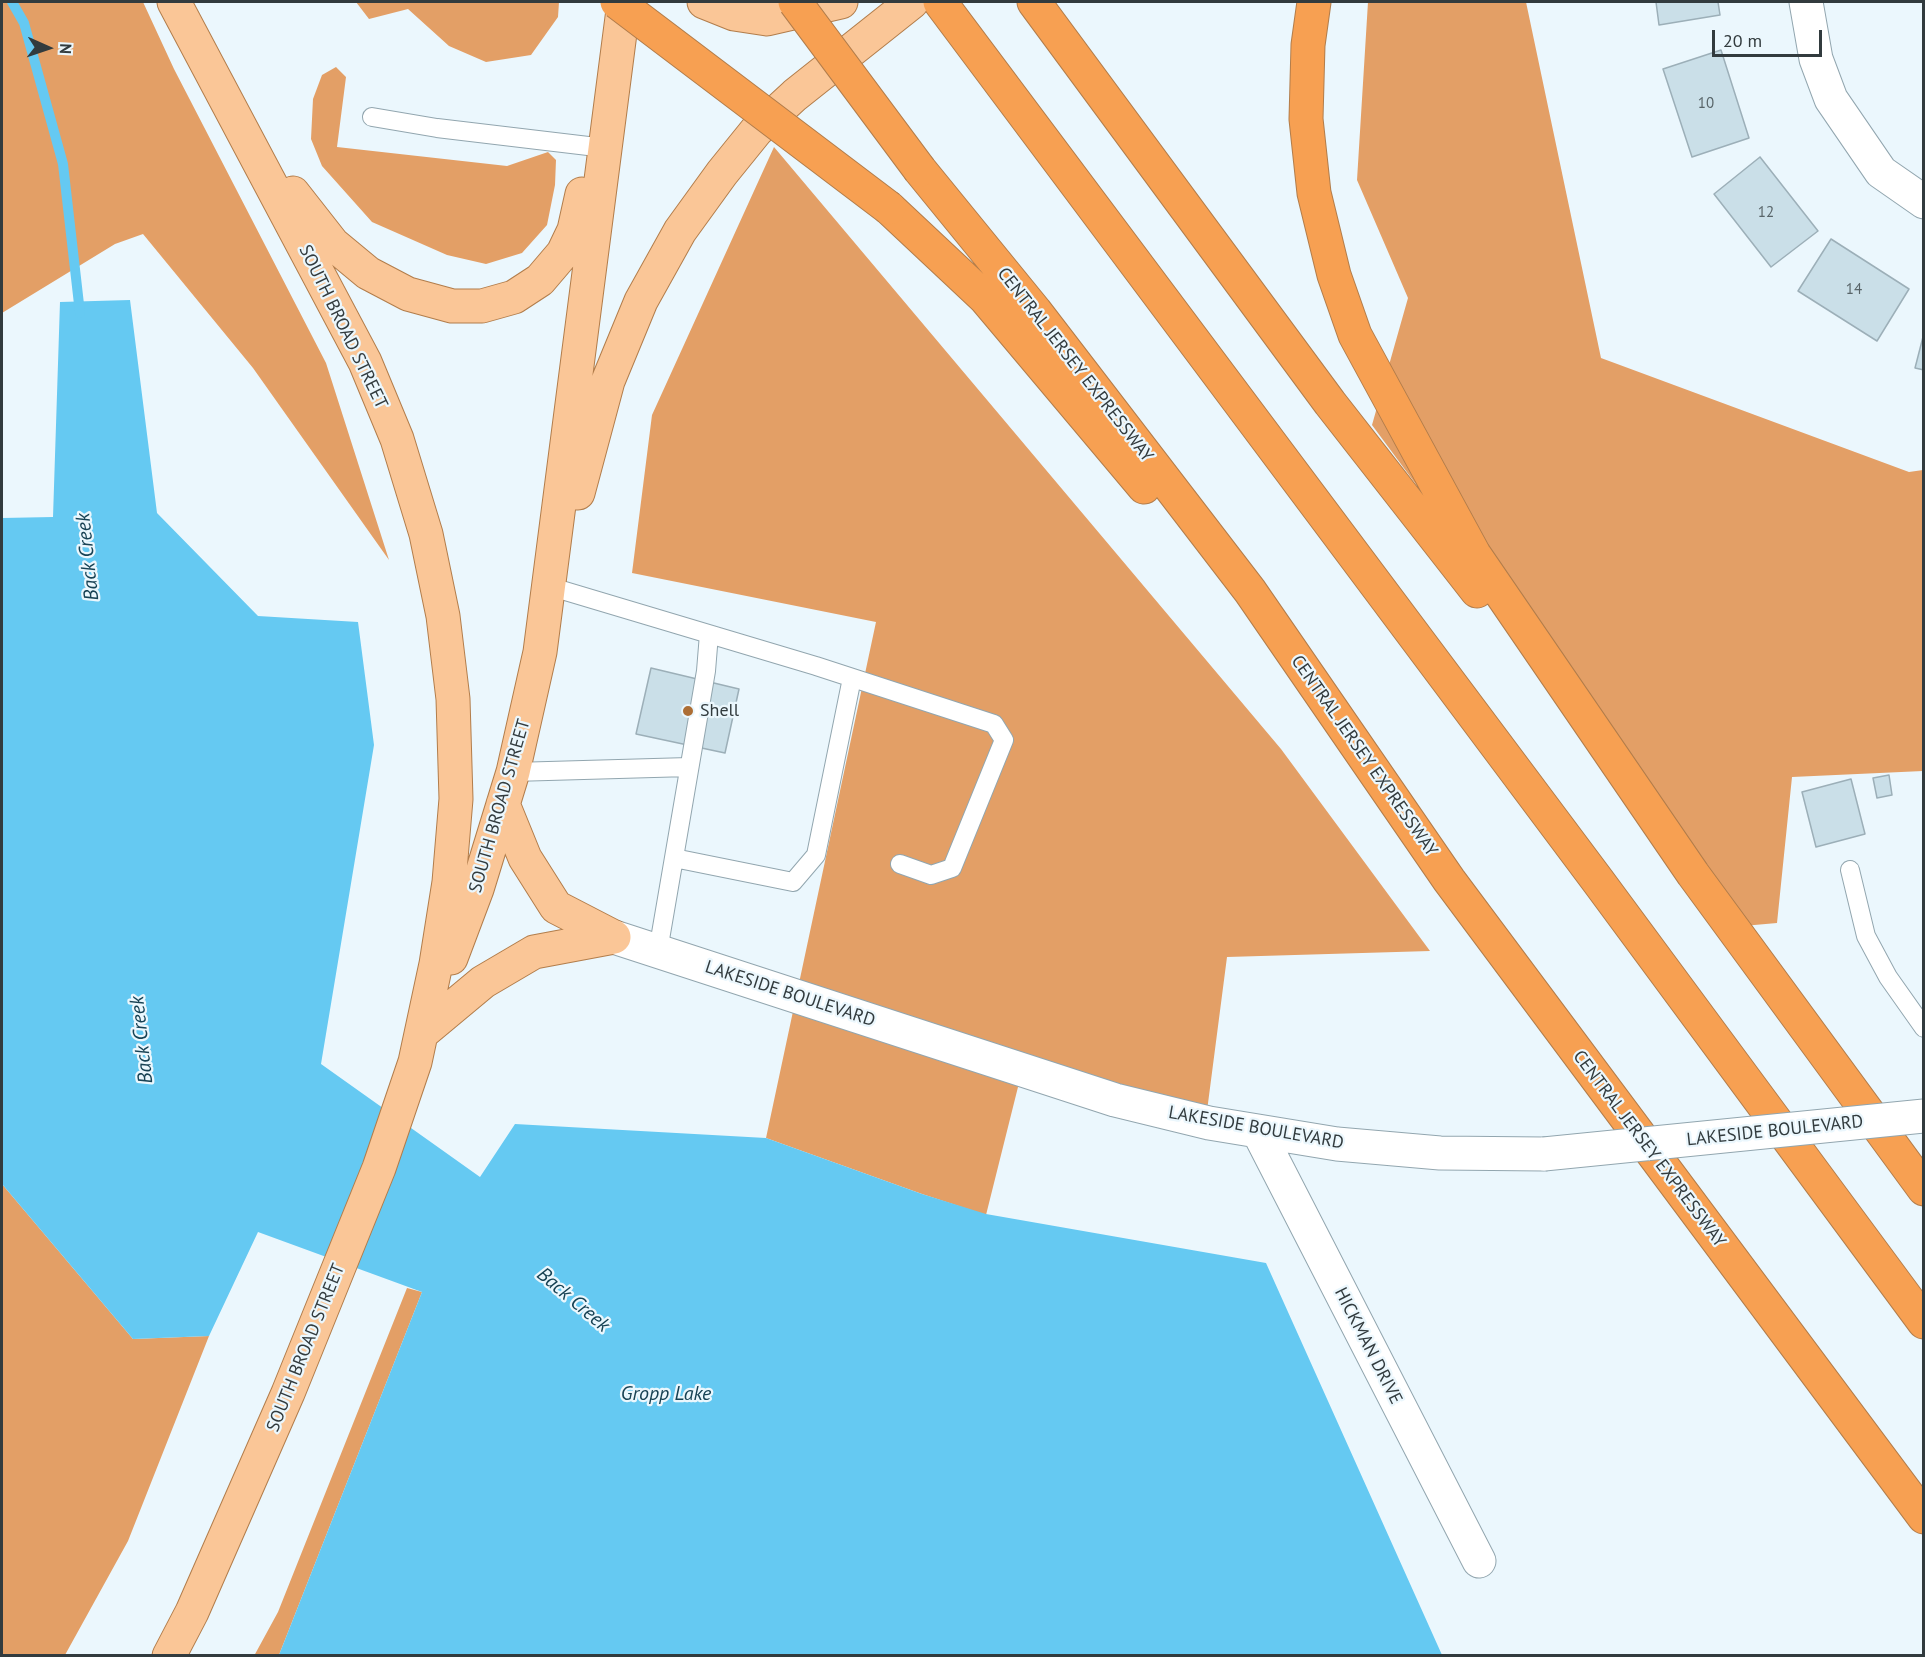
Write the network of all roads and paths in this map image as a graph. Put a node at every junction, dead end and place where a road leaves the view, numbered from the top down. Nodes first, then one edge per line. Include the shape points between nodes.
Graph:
1 (174, 2) edge
2 (617, 2) edge
3 (624, 2) edge
4 (704, 2) edge
5 (795, 2) edge
6 (840, 2) edge
7 (912, 2) edge
8 (940, 2) edge
9 (1034, 2) edge
10 (1314, 2) edge
11 (1806, 2) edge
12 (372, 117) dead end
13 (237, 120) junction
14 (605, 148) junction
15 (1923, 202) edge
16 (555, 588) junction
17 (1250, 591) junction
18 (709, 633) junction
19 (540, 652) junction
20 (852, 678) junction
21 (689, 767) junction
22 (513, 772) junction
23 (503, 804) junction
24 (1650, 812) junction
25 (674, 858) junction
26 (900, 864) dead end
27 (1850, 870) dead end
28 (614, 937) junction
29 (658, 951) junction
30 (1923, 1028) edge
31 (419, 1047) junction
32 (1923, 1116) edge
33 (1258, 1131) junction
34 (1923, 1189) edge
35 (1923, 1322) edge
36 (1923, 1517) edge
37 (1479, 1561) dead end
38 (170, 1656) edge

1 - 13 main road, SOUTH BROAD STREET
2 - 17 highway, bridge via 889,207 985,298 1187,538
3 - 14 main road, SOUTH BROAD STREET
4 - 6 main road via 734,14 767,19
5 - 17 highway, CENTRAL JERSEY EXPRESSWAY, bridge via 920,170 1035,311
7 - 16 main road via 756,131 680,231 641,301 608,381
8 - 35 highway
9 - 24 highway via 1330,403
10 - 24 highway via 1308,45 1306,119 1314,193 1334,275 1355,335 1474,554
11 - 15 street via 1816,59 1831,99 1881,172
12 - 14 lane
13 - 14 main road via 333,244 368,273 408,294 452,306 482,306 514,297 540,280 563,253 574,230 583,192
13 - 31 main road, SOUTH BROAD STREET via 364,362 397,439 426,534 443,616 453,699 456,799 449,882
14 - 19 main road, SOUTH BROAD STREET
16 - 18 lane
16 - 19 main road
17 - 36 highway, CENTRAL JERSEY EXPRESSWAY via 1449,880
18 - 20 lane
18 - 21 lane
19 - 22 main road, SOUTH BROAD STREET
20 - 25 lane via 816,855 794,882
20 - 26 lane via 994,724 1004,740 952,868 931,875
21 - 22 lane
21 - 25 lane
22 - 23 main road, SOUTH BROAD STREET
23 - 28 main road via 525,858 556,907
23 - 31 main road, SOUTH BROAD STREET via 477,890
24 - 34 highway
25 - 29 lane
27 - 30 lane via 1866,936
28 - 29 street, LAKESIDE BOULEVARD
28 - 31 main road via 534,952 483,982
29 - 33 street, LAKESIDE BOULEVARD via 1115,1100
31 - 38 main road, SOUTH BROAD STREET via 379,1168 323,1308
32 - 33 street, LAKESIDE BOULEVARD, bridge via 1544,1154 1418,1151 1337,1144
33 - 37 street, HICKMAN DRIVE

